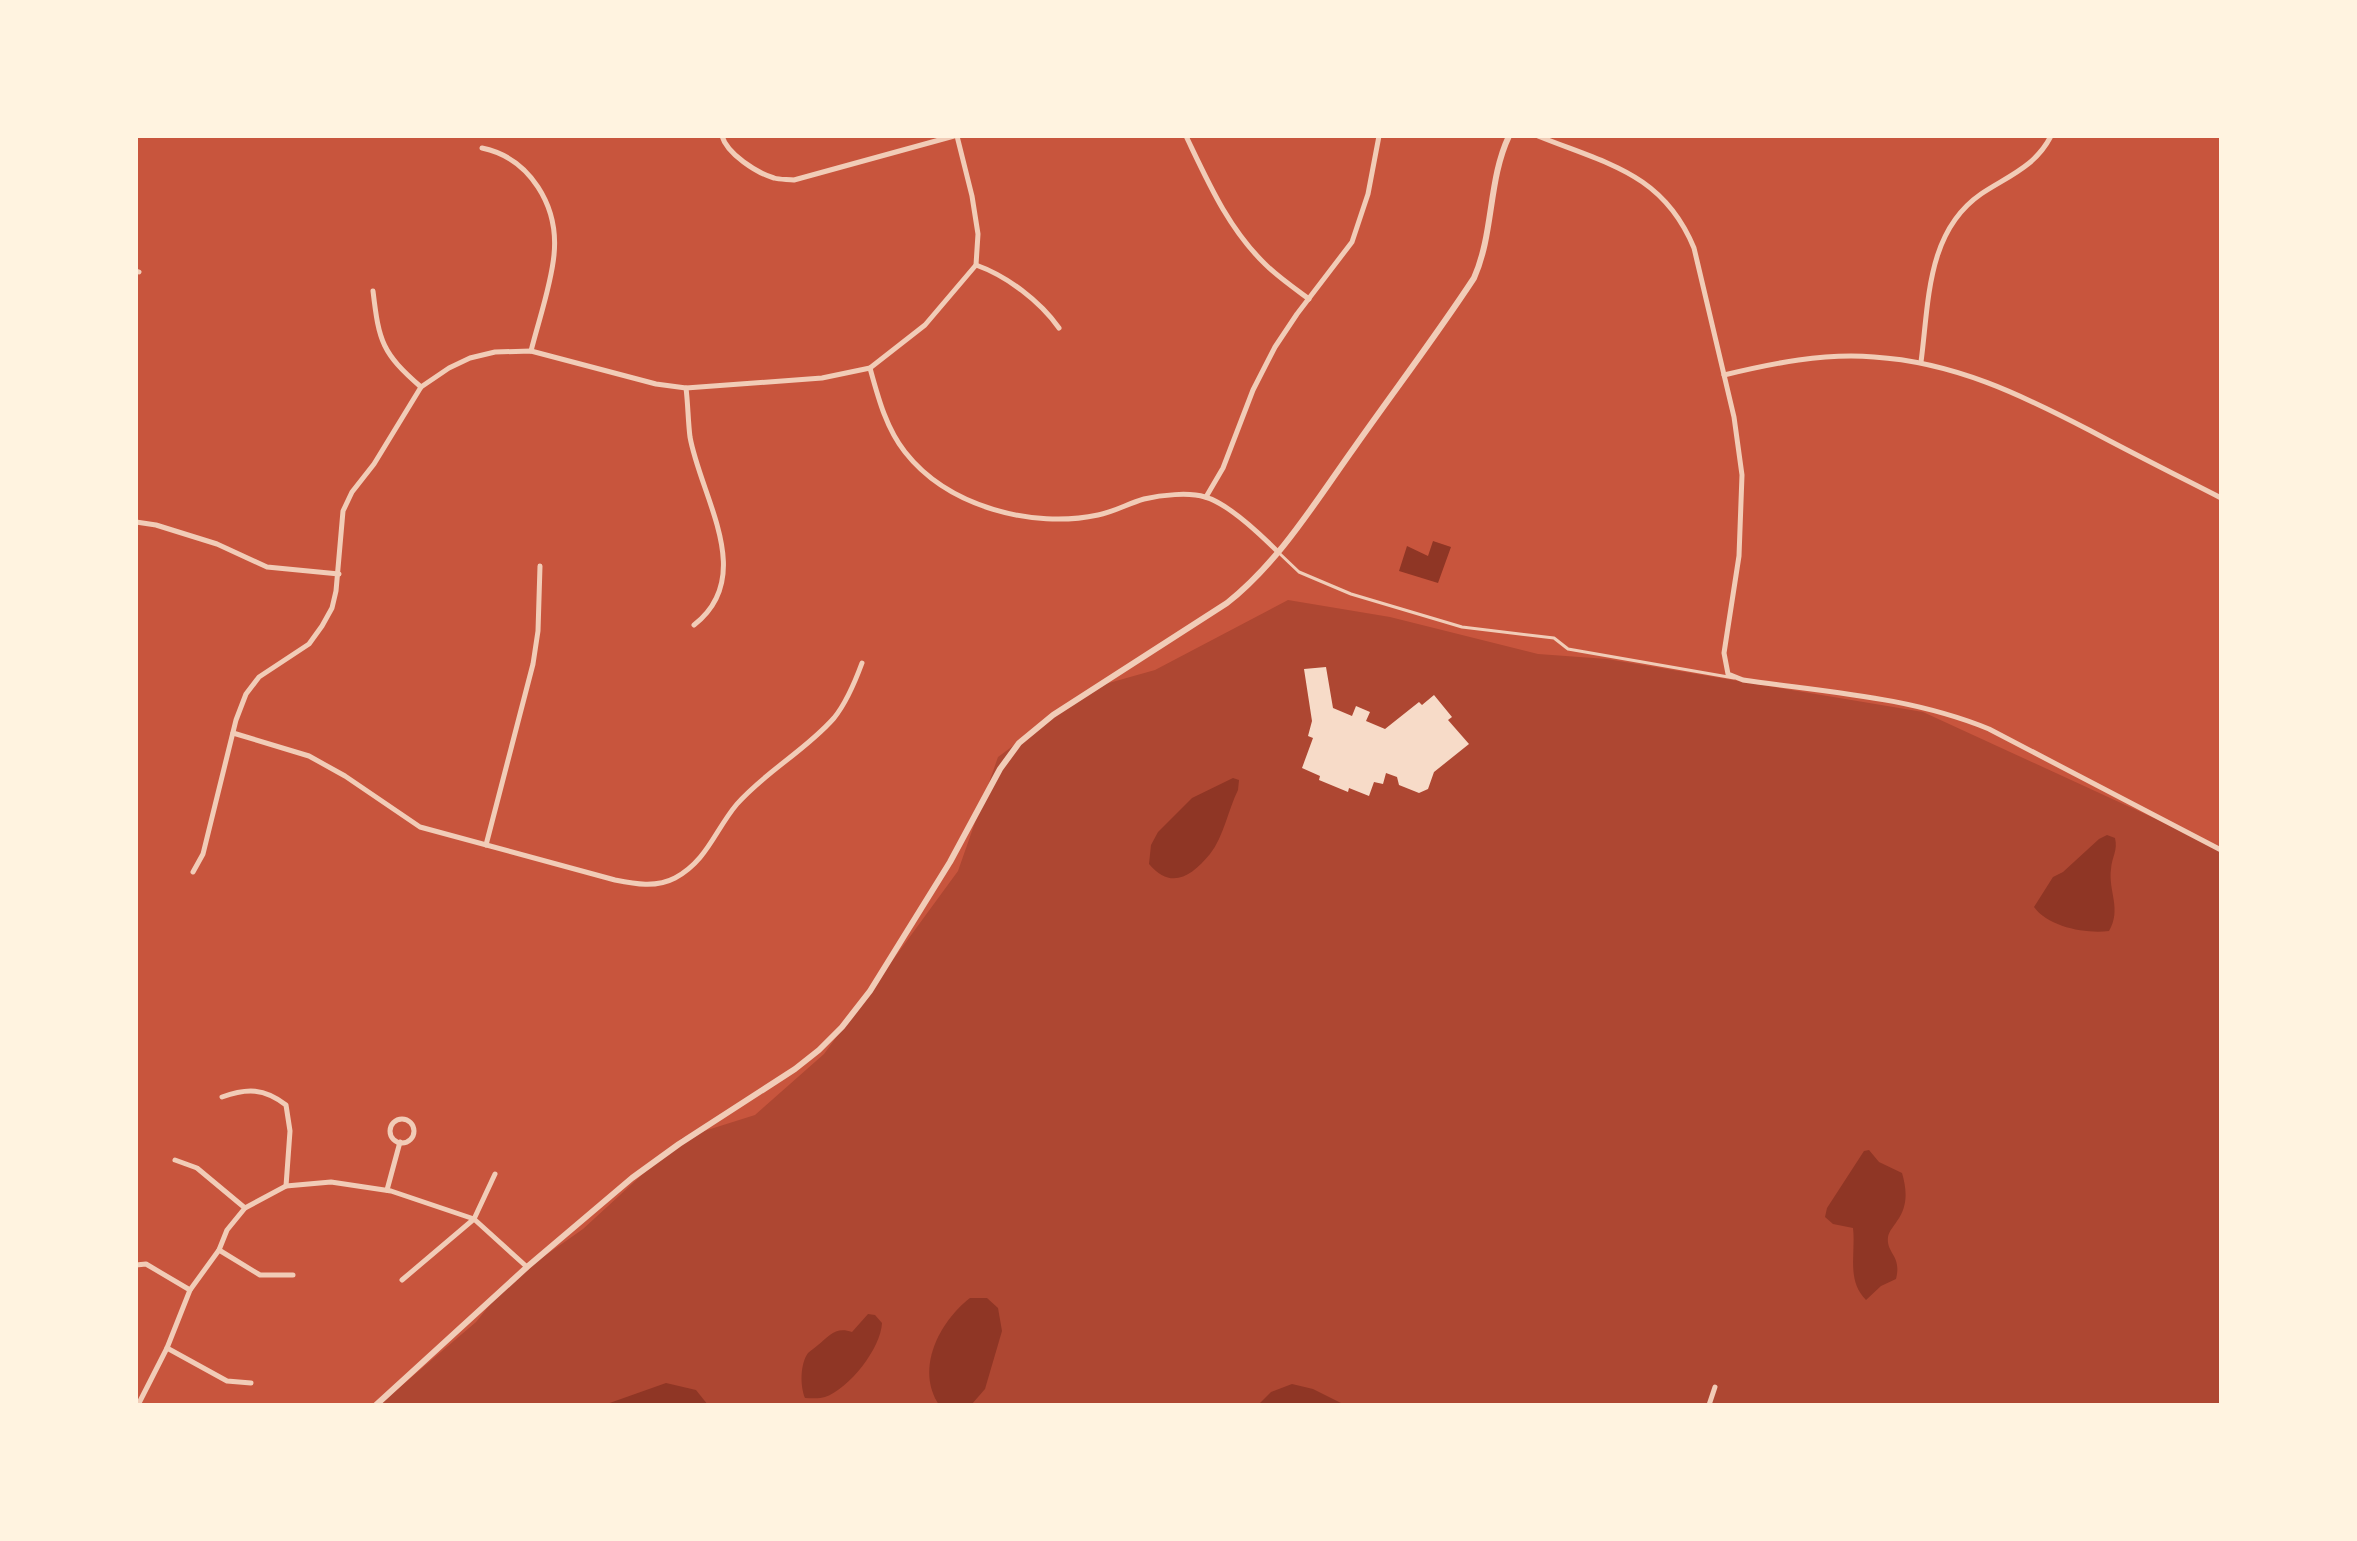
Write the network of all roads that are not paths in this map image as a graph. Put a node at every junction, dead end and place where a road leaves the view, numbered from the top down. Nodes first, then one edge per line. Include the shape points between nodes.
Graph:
1 (722, 136) edge
2 (955, 136) edge
3 (1186, 136) edge
4 (1379, 136) edge
5 (1509, 136) edge
6 (1538, 136) edge
7 (2051, 136) edge
8 (482, 148) dead end
9 (976, 265) junction
10 (373, 291) dead end
11 (1309, 299) junction
12 (1059, 328) dead end
13 (531, 351) junction
14 (1921, 362) junction
15 (870, 368) junction
16 (1724, 375) junction
17 (421, 387) junction
18 (686, 388) junction
19 (1206, 497) junction
20 (2221, 498) edge
21 (136, 522) edge
22 (1278, 552) junction
23 (540, 566) dead end
24 (339, 574) junction
25 (694, 625) dead end
26 (862, 663) dead end
27 (1743, 680) junction
28 (233, 733) junction
29 (486, 845) junction
30 (2221, 850) edge
31 (193, 872) dead end
32 (222, 1097) dead end
33 (400, 1142) junction
34 (175, 1160) dead end
35 (495, 1174) dead end
36 (286, 1186) junction
37 (387, 1190) junction
38 (245, 1208) junction
39 (474, 1219) junction
40 (219, 1250) junction
41 (136, 1265) edge
42 (527, 1267) junction
43 (293, 1275) dead end
44 (402, 1280) dead end
45 (190, 1290) junction
46 (167, 1348) junction
47 (251, 1383) dead end
48 (1715, 1387) dead end
49 (138, 1405) edge
50 (376, 1405) edge
51 (1709, 1405) edge

1 - 2 street via 724,144 750,165 776,179 794,180
2 - 9 street via 972,196
3 - 11 street via 1233,227 1267,266
4 - 11 street via 1352,242
5 - 22 street via 1474,278
6 - 16 street via 1632,174 1670,204 1694,248
7 - 14 street via 2032,163 1972,201 1945,233 1933,266
8 - 13 street via 526,169 551,216 554,256
9 - 12 street via 1035,301
9 - 15 street via 925,325
10 - 17 street via 386,351
11 - 19 street via 1267,361
13 - 17 street via 470,358
13 - 18 street
14 - 16 street via 1820,357
14 - 20 street via 2018,394
15 - 18 street via 822,378
15 - 19 street via 892,433 905,453 953,493 1037,520 1074,520 1144,499
16 - 27 street via 1738,443 1743,506 1724,663 1728,674
17 - 24 street via 343,511
18 - 25 street via 690,437 725,565 713,608
19 - 22 street
21 - 24 street via 217,544 267,567
22 - 27 lane via 1299,572 1324,584 1410,613 1483,630 1554,638 1568,649
22 - 42 street via 1227,603 1053,715 1019,743 870,991 819,1050 632,1178
23 - 29 street via 533,664
24 - 28 street via 322,626 309,644 251,685
26 - 29 street via 836,716 755,785 699,861 674,879 635,884
27 - 30 street via 1898,701 1960,717
28 - 29 street via 309,756 420,827
28 - 31 street via 203,854
32 - 36 street via 244,1089 274,1096 286,1105
33 - 33 street via 413,1135 405,1119 390,1128
33 - 37 street
34 - 38 street via 197,1168
35 - 39 street
36 - 37 street via 331,1182
36 - 38 street
37 - 39 street
38 - 40 street
39 - 42 street
39 - 44 street
40 - 43 street via 260,1275
40 - 45 street
41 - 45 street via 146,1264
42 - 50 street
45 - 46 street
46 - 47 street via 227,1381
46 - 49 street
48 - 51 street

